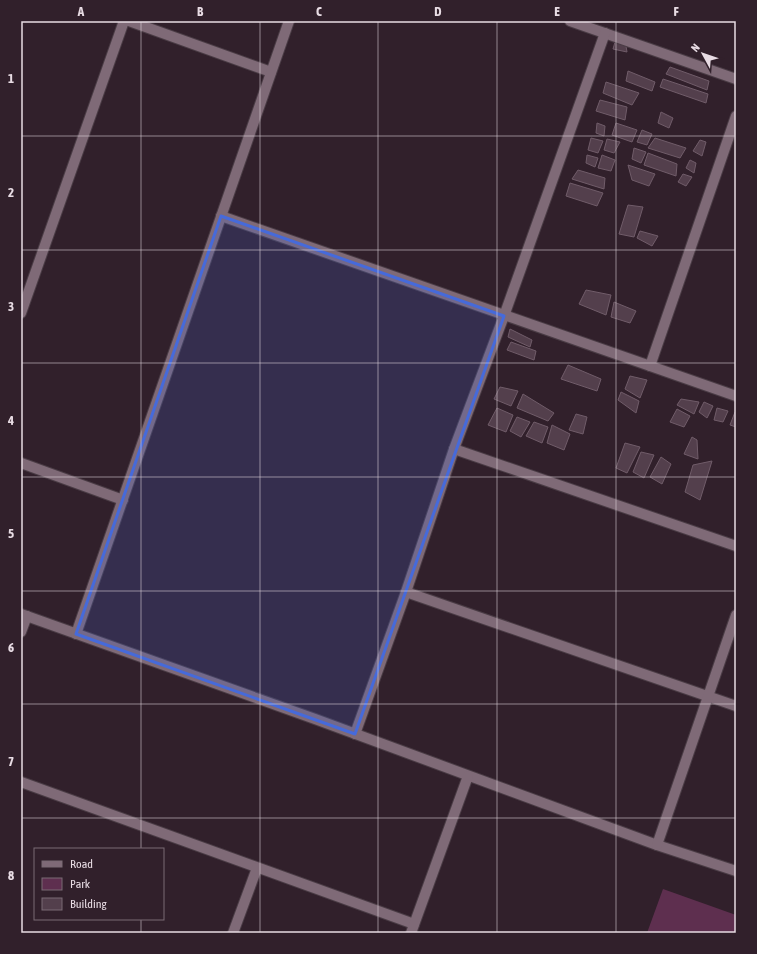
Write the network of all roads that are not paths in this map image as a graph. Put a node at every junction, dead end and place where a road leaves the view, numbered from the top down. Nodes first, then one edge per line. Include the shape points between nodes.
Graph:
1 (124, 21) edge
2 (129, 21) edge
3 (289, 21) edge
4 (570, 21) edge
5 (605, 33) junction
6 (272, 72) junction
7 (736, 79) edge
8 (736, 116) edge
9 (221, 216) junction
10 (21, 314) edge
11 (504, 316) junction
12 (650, 366) junction
13 (736, 396) edge
14 (454, 449) junction
15 (21, 463) edge
16 (123, 500) junction
17 (736, 546) edge
18 (406, 592) junction
19 (24, 615) edge
20 (736, 615) edge
21 (21, 632) edge
22 (76, 634) junction
23 (708, 696) junction
24 (736, 706) edge
25 (355, 734) junction
26 (468, 776) junction
27 (21, 782) edge
28 (657, 845) junction
29 (257, 868) junction
30 (736, 871) edge
31 (413, 928) edge
32 (233, 933) edge

1 - 10 street
2 - 6 street
3 - 6 street
4 - 5 street
5 - 7 street
5 - 11 street
6 - 9 street
8 - 12 street
9 - 11 street
9 - 16 street
11 - 12 street
11 - 14 street
12 - 13 street
14 - 17 street
14 - 18 street
15 - 16 street
16 - 22 street
18 - 23 street
18 - 25 street
19 - 21 street
19 - 22 street
20 - 23 street
22 - 25 street
23 - 24 street
23 - 28 street
25 - 26 street
26 - 28 street
26 - 31 street
27 - 29 street
28 - 30 street
29 - 31 street
29 - 32 street

